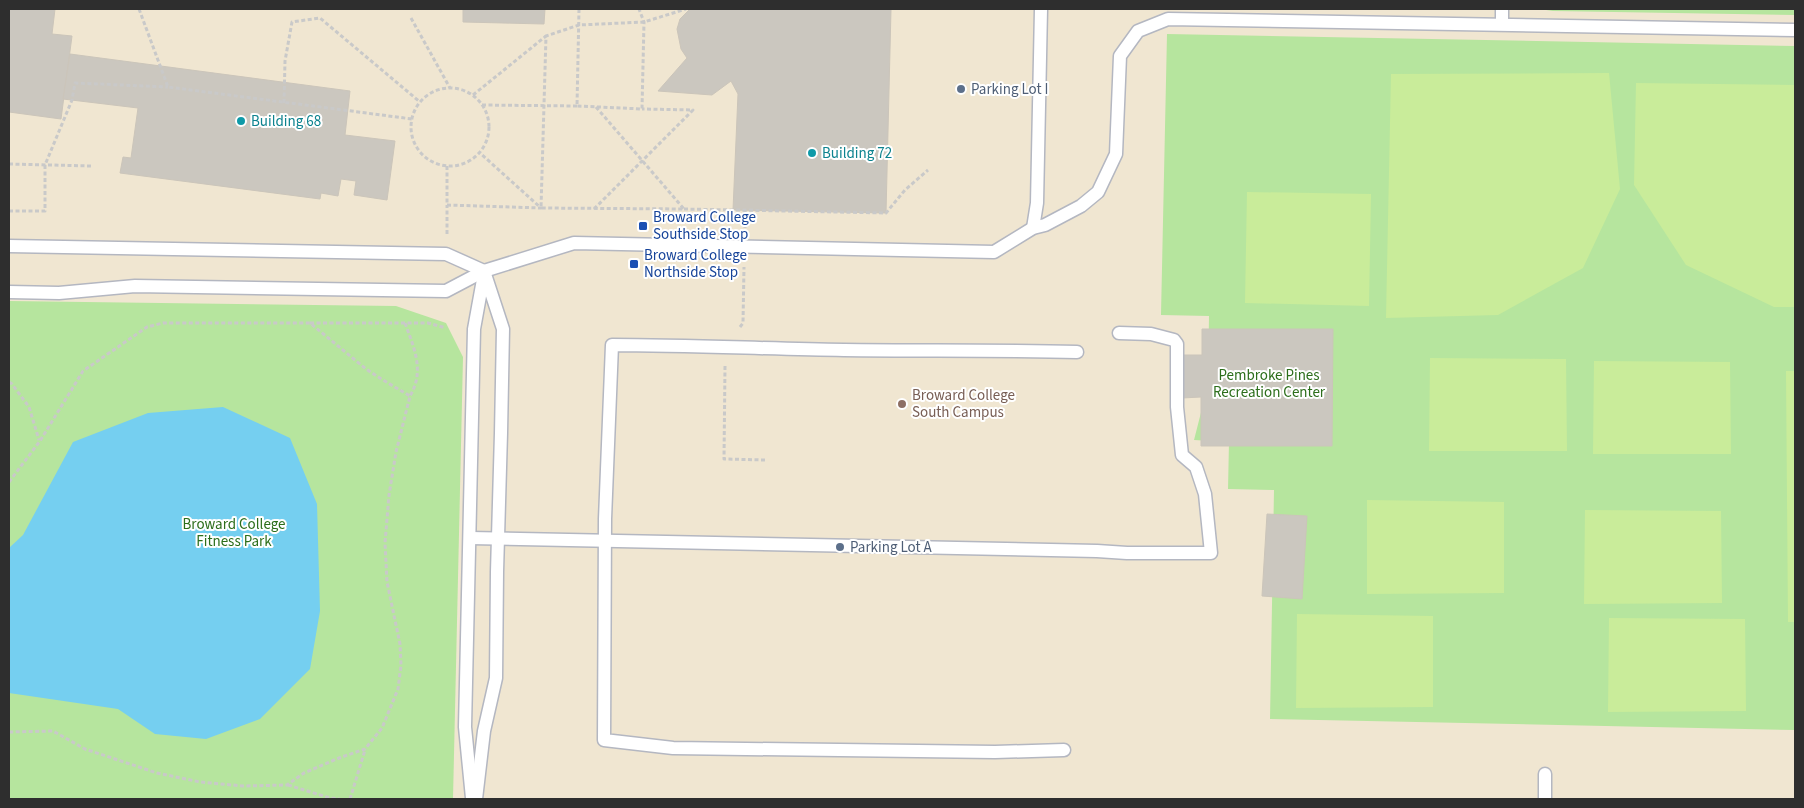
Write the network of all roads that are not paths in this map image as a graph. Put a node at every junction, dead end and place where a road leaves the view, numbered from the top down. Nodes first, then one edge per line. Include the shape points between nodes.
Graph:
1 (1042, 9) edge
2 (1502, 9) edge
3 (1502, 24) junction
4 (1795, 30) edge
5 (1034, 228) junction
6 (9, 246) edge
7 (484, 271) junction
8 (9, 292) edge
9 (1119, 333) dead end
10 (1077, 352) dead end
11 (470, 538) junction
12 (498, 539) junction
13 (605, 542) junction
14 (1064, 750) dead end
15 (1545, 774) dead end
16 (472, 799) edge
17 (476, 799) edge
18 (1545, 799) edge

1 - 5 lane
2 - 3 lane
3 - 4 lane
3 - 5 lane via 1168,19 1138,31 1120,56 1116,154 1098,192 1081,206
5 - 7 lane via 994,252 574,243
6 - 7 lane via 446,254
7 - 8 lane via 446,291 135,286 59,293
7 - 11 lane via 474,329
7 - 12 lane via 503,329
9 - 13 lane via 1151,334 1174,340 1177,344 1177,407 1182,456 1196,467 1205,494 1211,553
10 - 13 lane via 612,345
11 - 12 lane
11 - 16 lane via 466,727
12 - 13 lane
12 - 17 lane via 496,678 484,731
13 - 14 lane via 604,740 673,748
15 - 18 lane

